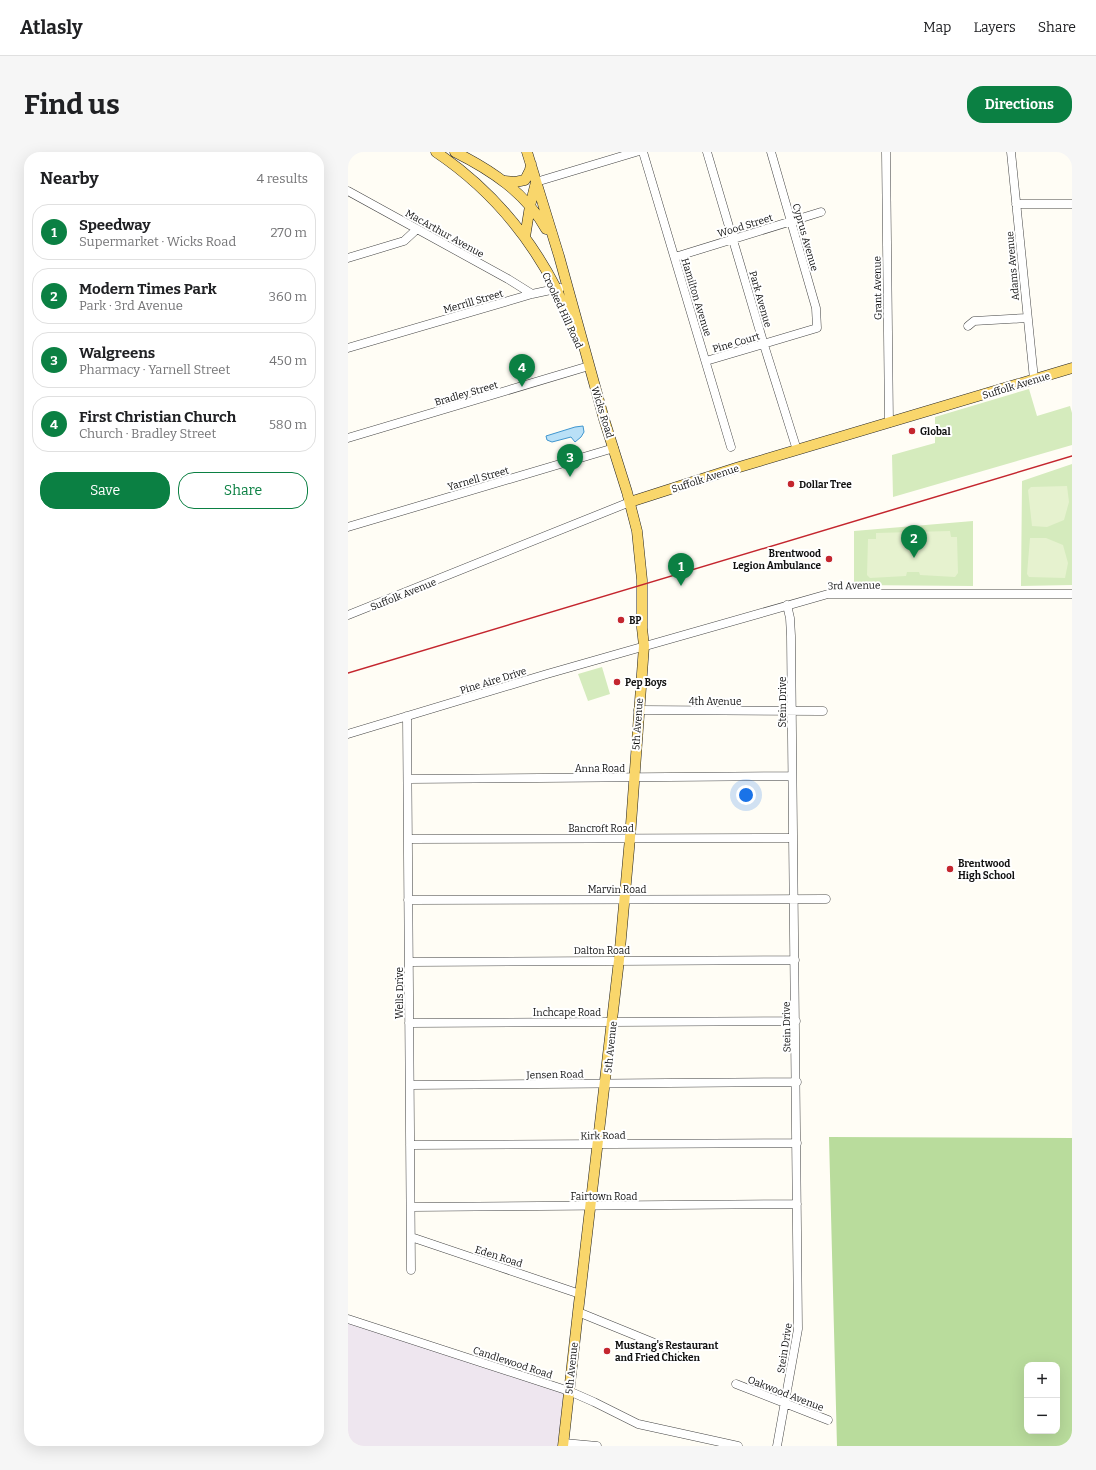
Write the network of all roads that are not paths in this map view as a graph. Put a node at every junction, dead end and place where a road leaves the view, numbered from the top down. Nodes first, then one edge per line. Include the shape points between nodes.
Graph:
1 (436, 152) edge
2 (455, 152) edge
3 (527, 152) edge
4 (636, 152) edge
5 (643, 152) edge
6 (707, 152) edge
7 (771, 152) edge
8 (886, 152) edge
9 (1010, 152) edge
10 (531, 164) junction
11 (505, 181) junction
12 (536, 182) junction
13 (348, 191) edge
14 (1016, 204) junction
15 (1072, 204) edge
16 (530, 206) junction
17 (821, 212) dead end
18 (791, 222) junction
19 (417, 229) junction
20 (525, 237) junction
21 (733, 239) junction
22 (559, 256) junction
23 (675, 257) junction
24 (348, 258) edge
25 (555, 288) junction
26 (532, 294) junction
27 (1027, 318) junction
28 (968, 326) dead end
29 (579, 328) junction
30 (817, 328) joint
31 (764, 345) junction
32 (348, 348) edge
33 (706, 361) junction
34 (589, 366) junction
35 (1072, 368) edge
36 (1034, 379) junction
37 (889, 423) junction
38 (348, 438) edge
39 (731, 447) dead end
40 (614, 448) junction
41 (797, 450) junction
42 (630, 502) junction
43 (348, 527) edge
44 (1072, 594) edge
45 (787, 606) junction
46 (348, 615) edge
47 (644, 646) junction
48 (638, 710) junction
49 (792, 711) junction
50 (824, 711) dead end
51 (407, 716) junction
52 (348, 734) edge
53 (792, 776) junction
54 (634, 778) junction
55 (408, 779) junction
56 (630, 838) junction
57 (793, 838) junction
58 (408, 839) junction
59 (624, 899) junction
60 (794, 899) junction
61 (826, 899) dead end
62 (408, 900) junction
63 (619, 960) junction
64 (795, 960) junction
65 (409, 962) junction
66 (796, 1021) junction
67 (612, 1022) junction
68 (409, 1023) junction
69 (797, 1082) junction
70 (606, 1083) junction
71 (410, 1085) junction
72 (797, 1143) junction
73 (410, 1145) junction
74 (598, 1145) junction
75 (797, 1204) junction
76 (591, 1206) junction
77 (411, 1207) junction
78 (411, 1237) junction
79 (411, 1270) dead end
80 (580, 1294) junction
81 (578, 1312) junction
82 (348, 1319) edge
83 (674, 1351) dead end
84 (736, 1384) dead end
85 (569, 1391) junction
86 (785, 1403) junction
87 (828, 1420) dead end
88 (564, 1444) edge
89 (597, 1446) edge
90 (738, 1446) edge
91 (777, 1446) edge

1 - 20 main road, Crooked Hill Road via 490,195
2 - 11 main road
3 - 10 main road, Wicks Road
4 - 12 street
5 - 23 street, Hamilton Avenue
6 - 21 street, Park Avenue
7 - 18 street, Cyprus Avenue
8 - 37 street, Grant Avenue
9 - 14 street, Adams Avenue
10 - 11 main road via 526,180
10 - 12 main road, Wicks Road
11 - 16 main road
12 - 16 main road, Wicks Road
12 - 22 main road, Wicks Road
13 - 19 street, MacArthur Avenue
14 - 15 street
14 - 27 street, Adams Avenue
16 - 20 main road, Wicks Road
16 - 22 main road via 540,219
17 - 18 street, Wood Street
18 - 21 street, Wood Street
18 - 30 street, Cyprus Avenue via 816,308
19 - 24 street via 404,241
19 - 26 street, MacArthur Avenue
20 - 25 main road, Crooked Hill Road
21 - 23 street, Wood Street
21 - 31 street, Park Avenue
22 - 29 main road, Wicks Road
23 - 33 street, Hamilton Avenue
25 - 26 street, Merrill Street
25 - 29 street via 560,287
25 - 34 main road, Crooked Hill Road
26 - 32 street, Merrill Street
27 - 28 street via 974,320
27 - 36 street, Adams Avenue
29 - 34 main road, Wicks Road
30 - 31 street, Pine Court
31 - 33 street, Pine Court
31 - 41 street, Park Avenue
33 - 39 street, Hamilton Avenue
34 - 38 street, Bradley Street
34 - 40 main road, Wicks Road
35 - 36 main road, Suffolk Avenue
36 - 37 main road, Suffolk Avenue
37 - 41 main road, Suffolk Avenue
40 - 42 main road, Wicks Road
40 - 43 street, Yarnell Street
41 - 42 main road, Suffolk Avenue
42 - 46 street, Suffolk Avenue
42 - 47 main road, Wicks Road via 640,555
44 - 45 street, 3rd Avenue via 828,594
45 - 47 street, 3rd Avenue
45 - 49 street, Stein Drive via 791,636
47 - 48 main road, 5th Avenue
47 - 51 street, Pine Aire Drive
48 - 49 street, 4th Avenue
48 - 54 main road, 5th Avenue
49 - 50 street, 4th Avenue
49 - 53 street, Stein Drive
51 - 52 street, Pine Aire Drive
51 - 55 street, Wells Drive
53 - 54 street, Anna Road
53 - 57 street, Stein Drive
54 - 55 street, Anna Road
54 - 56 main road, 5th Avenue
55 - 58 street, Wells Drive
56 - 57 street, Bancroft Road
56 - 58 street, Bancroft Road
56 - 59 main road, 5th Avenue
57 - 60 street, Stein Drive
58 - 62 street, Wells Drive
59 - 60 street, Marvin Road
59 - 62 street, Marvin Road
59 - 63 main road, 5th Avenue
60 - 61 street, Marvin Road
60 - 64 street, Stein Drive
62 - 65 street, Wells Drive
63 - 64 street, Dalton Road
63 - 65 street, Dalton Road
63 - 67 main road, 5th Avenue
64 - 66 street, Stein Drive
65 - 68 street, Wells Drive
66 - 67 street, Inchcape Road
66 - 69 street, Stein Drive
67 - 68 street, Inchcape Road
67 - 70 main road, 5th Avenue
68 - 71 street, Wells Drive
69 - 70 street, Jensen Road
69 - 72 street, Stein Drive
70 - 71 street, Jensen Road
70 - 74 main road, 5th Avenue
71 - 73 street, Wells Drive
72 - 74 street, Kirk Road
72 - 75 street, Stein Drive
73 - 74 street, Kirk Road
73 - 77 street, Wells Drive
74 - 76 main road, 5th Avenue
75 - 76 street, Fairtown Road
75 - 86 street, Stein Drive via 798,1329
76 - 77 street, Fairtown Road
76 - 80 main road, 5th Avenue
77 - 78 street, Wells Drive
78 - 79 street, Wells Drive
78 - 80 street, Eden Road
80 - 81 main road, 5th Avenue
81 - 83 street
81 - 85 main road, 5th Avenue
82 - 85 street, Candlewood Road
84 - 86 street, Oakwood Avenue
85 - 88 main road, 5th Avenue
85 - 90 street, Candlewood Road via 638,1424
86 - 87 street, Oakwood Avenue
86 - 91 street, Stein Drive
88 - 89 street

